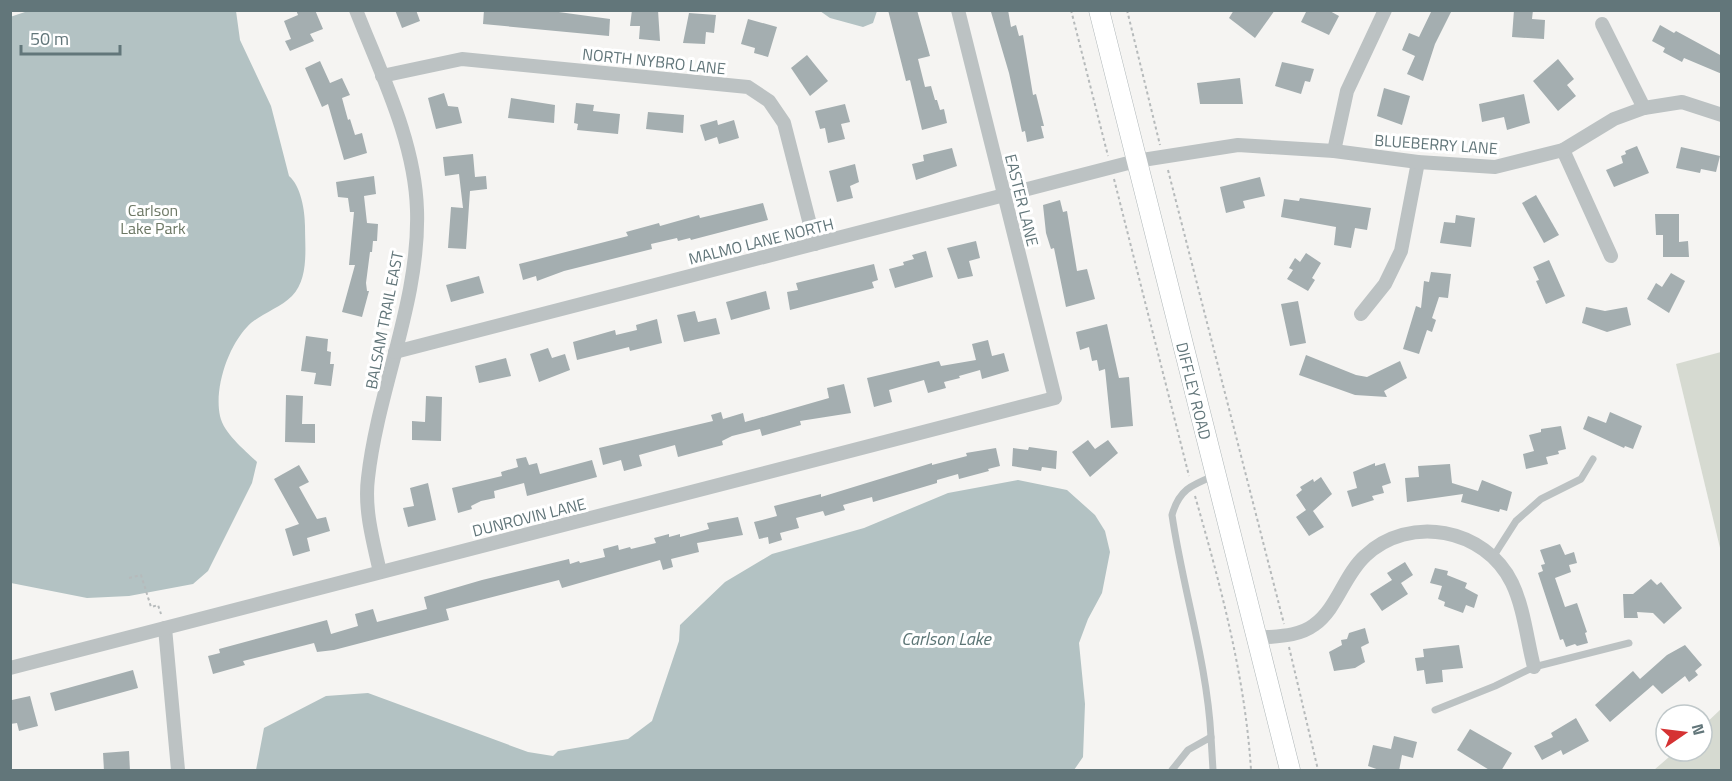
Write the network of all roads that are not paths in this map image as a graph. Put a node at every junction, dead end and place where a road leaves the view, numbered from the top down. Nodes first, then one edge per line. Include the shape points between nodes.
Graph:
1 (356, 10) edge
2 (958, 10) edge
3 (1099, 10) edge
4 (1385, 10) edge
5 (1602, 24) dead end
6 (382, 76) junction
7 (1644, 108) junction
8 (1722, 115) edge
9 (1563, 150) junction
10 (1334, 151) junction
11 (1136, 161) junction
12 (1418, 162) junction
13 (1004, 195) junction
14 (815, 244) junction
15 (1611, 256) dead end
16 (1361, 314) dead end
17 (395, 352) junction
18 (1055, 398) joint
19 (1593, 459) dead end
20 (1216, 475) junction
21 (1493, 557) junction
22 (380, 572) junction
23 (164, 623) junction
24 (1257, 638) junction
25 (1629, 643) dead end
26 (1534, 667) junction
27 (10, 668) edge
28 (1435, 710) dead end
29 (1211, 737) junction
30 (178, 771) edge
31 (1172, 771) edge
32 (1213, 771) edge
33 (1290, 771) edge

1 - 6 street, BALSAM TRAIL EAST
2 - 13 street, EASTER LANE
3 - 11 main road, DIFFLEY ROAD
4 - 10 street via 1347,91
5 - 7 street
6 - 14 street, NORTH NYBRO LANE via 462,58 748,87 769,101 784,123
6 - 17 street, BALSAM TRAIL EAST via 408,149 417,209 414,269
7 - 8 street, BLUEBERRY LANE via 1682,102
7 - 9 street, BLUEBERRY LANE via 1614,119
9 - 12 street, BLUEBERRY LANE via 1495,167
9 - 15 street
10 - 11 street, BLUEBERRY LANE via 1238,144
10 - 12 street, BLUEBERRY LANE
11 - 13 street, MALMO LANE NORTH
11 - 20 main road, DIFFLEY ROAD
12 - 16 street via 1401,251 1385,284
13 - 14 street, MALMO LANE NORTH
13 - 18 street, EASTER LANE
14 - 17 street, MALMO LANE NORTH
17 - 22 street, BALSAM TRAIL EAST via 368,478 369,525
18 - 22 street, DUNROVIN LANE
19 - 21 lane via 1581,479 1541,499 1516,521
20 - 24 main road, DIFFLEY ROAD
20 - 29 lane via 1181,492 1172,515 1200,646
21 - 24 street via 1453,534 1425,531 1400,535 1365,556 1314,625 1296,633
21 - 26 street via 1516,595
22 - 23 street, DUNROVIN LANE
23 - 27 street, DUNROVIN LANE
23 - 30 street
24 - 33 main road, DIFFLEY ROAD
25 - 26 lane
26 - 28 lane
29 - 31 lane via 1188,750
29 - 32 lane

